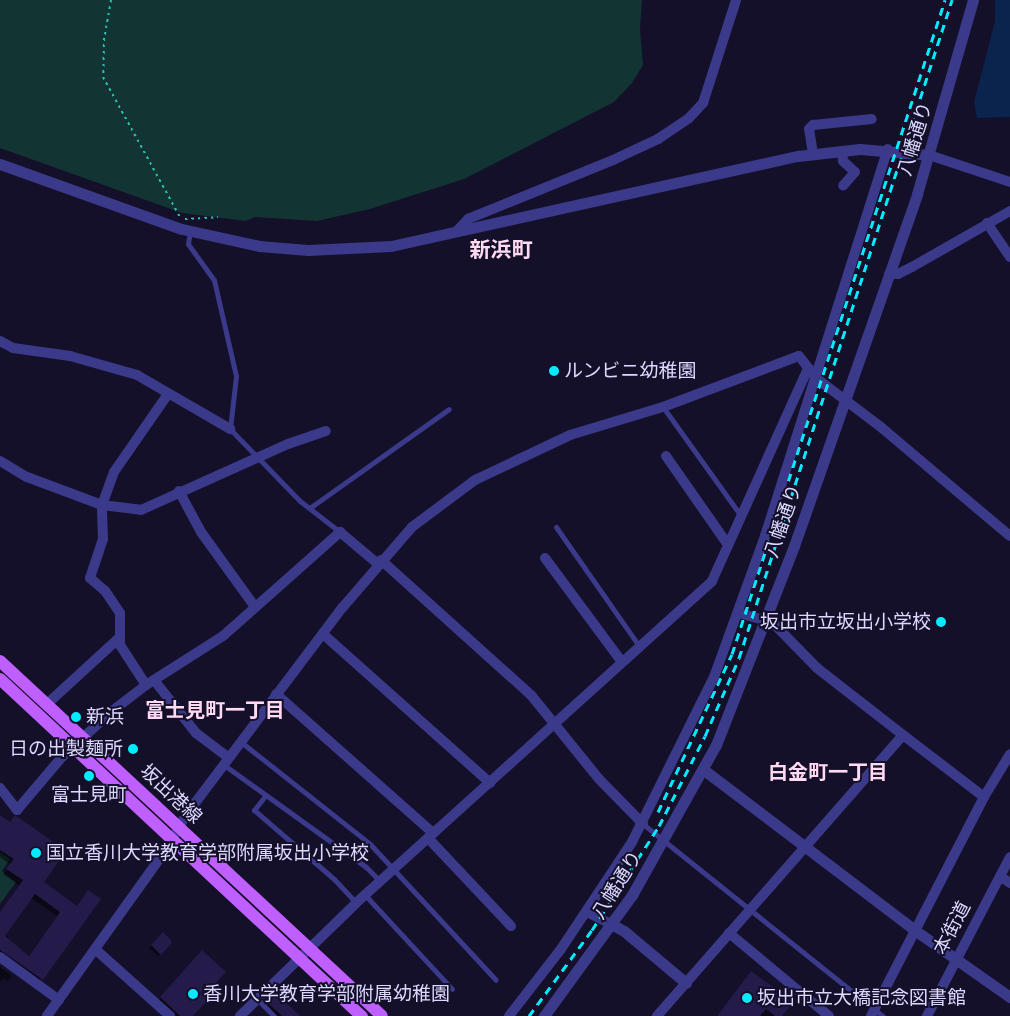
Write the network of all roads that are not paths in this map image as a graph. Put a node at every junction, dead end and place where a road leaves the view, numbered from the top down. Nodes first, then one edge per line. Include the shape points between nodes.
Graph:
1 (736, 0) edge
2 (972, 0) edge
3 (872, 119) dead end
4 (888, 149) junction
5 (842, 150) junction
6 (813, 154) junction
7 (929, 155) junction
8 (0, 164) edge
9 (1010, 182) edge
10 (844, 186) dead end
11 (1010, 212) edge
12 (987, 223) junction
13 (190, 231) junction
14 (456, 232) junction
15 (1010, 257) edge
16 (889, 274) junction
17 (0, 341) edge
18 (808, 368) junction
19 (816, 378) junction
20 (168, 394) junction
21 (844, 400) junction
22 (663, 407) junction
23 (449, 409) dead end
24 (230, 429) junction
25 (326, 431) dead end
26 (666, 456) dead end
27 (258, 457) junction
28 (0, 461) edge
29 (179, 491) junction
30 (102, 505) junction
31 (310, 507) junction
32 (741, 516) junction
33 (556, 527) dead end
34 (340, 532) junction
35 (1010, 536) edge
36 (728, 545) junction
37 (545, 558) dead end
38 (379, 562) junction
39 (256, 607) junction
40 (739, 613) junction
41 (766, 620) junction
42 (323, 634) junction
43 (119, 638) junction
44 (639, 646) junction
45 (0, 661) edge
46 (622, 662) junction
47 (0, 679) edge
48 (150, 682) junction
49 (276, 694) junction
50 (47, 704) junction
51 (553, 723) junction
52 (903, 735) junction
53 (83, 738) junction
54 (240, 742) junction
55 (73, 747) junction
56 (1010, 754) edge
57 (226, 761) junction
58 (704, 770) junction
59 (490, 783) junction
60 (0, 788) edge
61 (265, 796) junction
62 (984, 797) junction
63 (182, 823) junction
64 (643, 824) junction
65 (430, 835) junction
66 (172, 840) junction
67 (664, 842) junction
68 (804, 847) junction
69 (1010, 857) edge
70 (395, 869) junction
71 (1000, 876) junction
72 (380, 881) junction
73 (1010, 883) edge
74 (365, 895) junction
75 (356, 903) junction
76 (750, 908) junction
77 (587, 912) junction
78 (612, 925) junction
79 (511, 926) dead end
80 (916, 931) junction
81 (729, 933) junction
82 (309, 948) junction
83 (95, 949) junction
84 (0, 957) edge
85 (300, 958) junction
86 (954, 958) junction
87 (496, 980) dead end
88 (686, 983) junction
89 (452, 989) dead end
90 (1010, 997) edge
91 (257, 999) junction
92 (59, 1000) junction
93 (661, 1014) edge
94 (876, 1014) edge
95 (47, 1016) edge
96 (170, 1016) edge
97 (240, 1016) edge
98 (274, 1016) edge
99 (362, 1016) edge
100 (382, 1016) edge
101 (509, 1016) edge
102 (544, 1016) edge
103 (829, 1016) edge
104 (927, 1016) edge

1 - 14 street via 703,102 689,118 658,139 613,160 468,219
2 - 7 street, 八幡通り
3 - 6 street via 813,125 809,129
4 - 5 street
4 - 7 street
4 - 19 street
5 - 6 street
5 - 10 street via 843,161 855,172
6 - 14 street
7 - 9 street
7 - 16 street, 八幡通り
8 - 13 street
11 - 12 street
12 - 15 street
12 - 16 street via 912,268
13 - 14 street via 259,246 308,250 391,246
13 - 24 lane via 188,244 214,280 236,376
16 - 21 street, 八幡通り
17 - 20 street via 13,348 70,356 137,374
18 - 19 street
18 - 22 street via 798,356
18 - 32 street
19 - 21 street
19 - 40 street
20 - 24 street
20 - 30 street via 114,472
21 - 35 street
21 - 41 street, 八幡通り
22 - 32 lane
22 - 38 street via 570,435 475,480 430,512
23 - 31 lane
24 - 27 lane
25 - 27 street
26 - 36 street
27 - 29 street
27 - 31 lane via 300,501
28 - 30 street via 27,477
29 - 30 street via 141,510
29 - 39 street via 201,532
30 - 43 street via 103,539 90,578 120,613
31 - 34 lane
32 - 36 street
33 - 44 lane
34 - 38 street
34 - 39 street
36 - 44 street via 712,581
37 - 46 street
38 - 42 street
38 - 51 street via 527,691
39 - 48 street via 223,636
40 - 41 street
40 - 64 street via 711,685
41 - 52 street via 773,623 817,668
41 - 58 street, 八幡通り
42 - 49 street
42 - 59 street
43 - 48 street via 129,663
43 - 50 street
44 - 46 street
45 - 50 main road, 坂出港線
46 - 51 street
47 - 55 main road, 坂出港線
48 - 53 street
48 - 57 street
49 - 54 street
49 - 65 street
50 - 53 main road, 坂出港線
51 - 59 street
51 - 64 street via 599,779
52 - 62 street
52 - 68 street
53 - 55 street
53 - 63 main road, 坂出港線
54 - 57 street
54 - 70 lane via 356,832
55 - 60 street via 17,810
55 - 66 main road, 坂出港線
56 - 62 street
57 - 61 lane
57 - 63 street
58 - 67 street, 八幡通り
58 - 68 street
59 - 65 street
61 - 72 lane via 366,867
61 - 75 lane via 254,810 334,879
62 - 80 street
63 - 66 street
63 - 82 main road, 坂出港線
64 - 67 lane
64 - 77 street
65 - 70 street
65 - 79 street
66 - 83 street
66 - 85 main road, 坂出港線
67 - 76 lane
67 - 78 street, 八幡通り
68 - 76 street
68 - 80 street
69 - 71 street, 本街道
70 - 72 street
70 - 87 lane
71 - 73 street
71 - 86 street, 本街道
72 - 74 street
74 - 75 street
74 - 89 lane
75 - 82 street
76 - 81 street
76 - 94 lane
77 - 78 street
77 - 101 street
78 - 88 street via 624,931
78 - 102 street, 八幡通り
80 - 86 street
80 - 94 street
81 - 88 street
81 - 103 street
82 - 85 street
82 - 100 main road, 坂出港線
83 - 92 street
83 - 96 street
84 - 92 street
85 - 91 street
85 - 99 main road, 坂出港線
86 - 90 street
86 - 104 street, 本街道
88 - 93 street
91 - 97 street
91 - 98 lane
92 - 95 street

